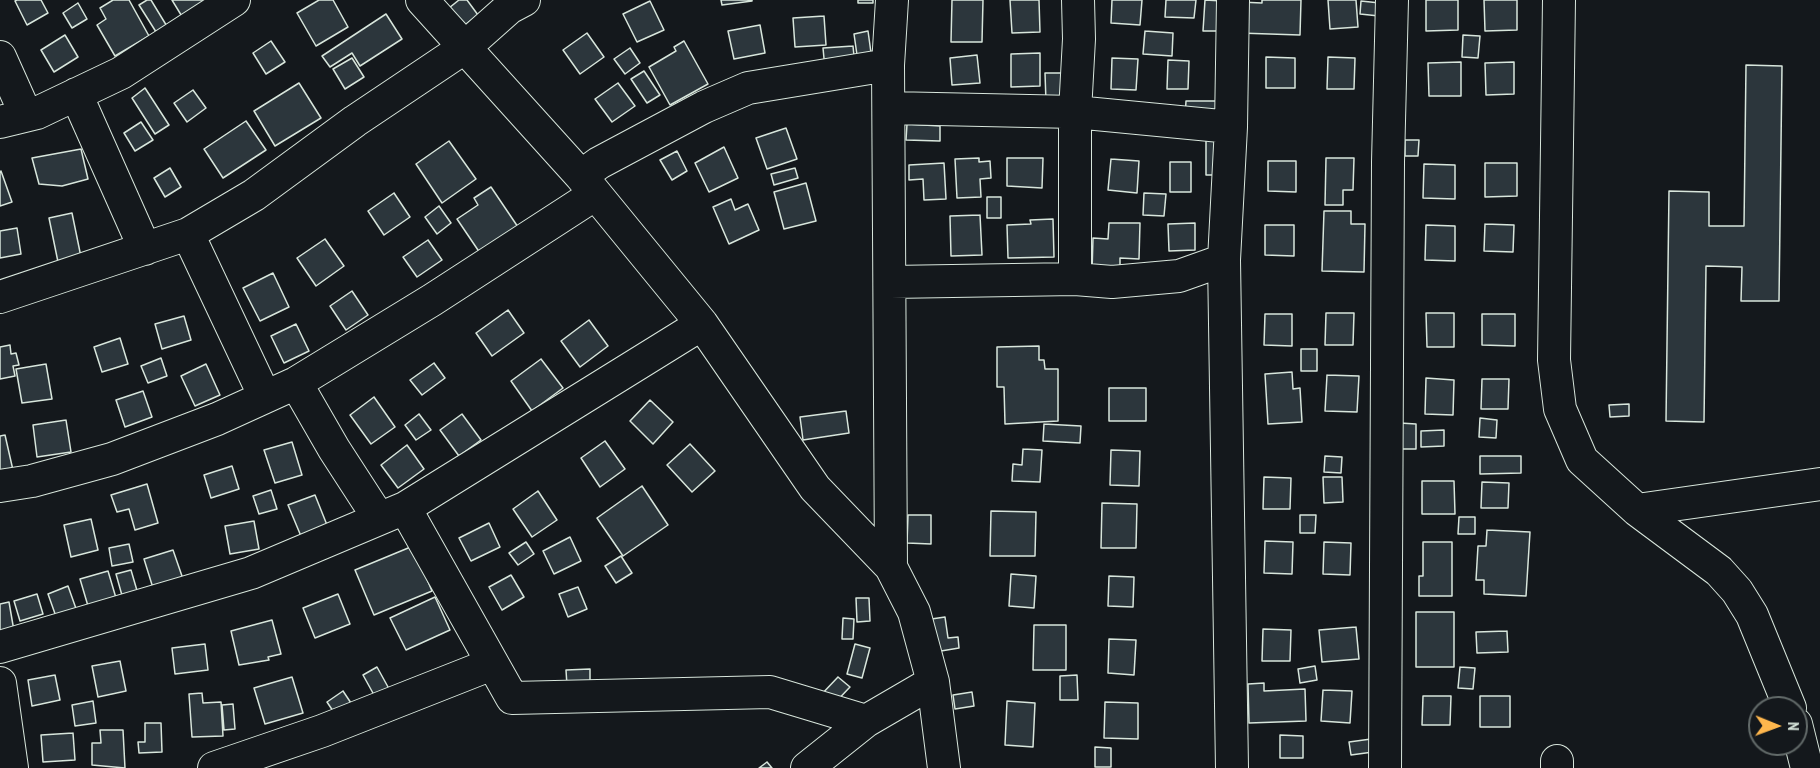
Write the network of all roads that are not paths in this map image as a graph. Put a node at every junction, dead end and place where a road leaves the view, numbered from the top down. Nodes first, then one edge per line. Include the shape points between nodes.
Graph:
1 (234, 0) edge
2 (422, 0) edge
3 (524, 0) edge
4 (892, 0) edge
5 (1078, 0) edge
6 (1233, 0) edge
7 (1392, 0) edge
8 (1559, 0) edge
9 (464, 48) junction
10 (0, 57) edge
11 (888, 65) junction
12 (76, 94) junction
13 (891, 108) junction
14 (1075, 112) junction
15 (13, 119) edge
16 (1231, 127) junction
17 (587, 185) junction
18 (188, 234) junction
19 (145, 249) junction
20 (1224, 260) junction
21 (1075, 279) junction
22 (891, 282) junction
23 (0, 297) edge
24 (702, 324) junction
25 (296, 383) junction
26 (265, 397) junction
27 (1820, 484) edge
28 (0, 486) edge
29 (1637, 510) junction
30 (392, 513) junction
31 (891, 567) junction
32 (0, 647) edge
33 (492, 664) junction
34 (933, 682) junction
35 (0, 683) edge
36 (1785, 696) edge
37 (866, 721) junction
38 (1378, 767) edge
39 (12, 768) edge
40 (214, 768) edge
41 (807, 768) edge
42 (944, 768) edge
43 (1232, 768) edge

1 - 12 street via 121,73
2 - 9 street
3 - 9 street via 509,8
4 - 11 street
5 - 14 street via 1080,39
6 - 16 street
7 - 38 street
8 - 29 street via 1554,360 1560,409 1582,459
9 - 17 street
9 - 18 street via 254,195
10 - 15 street
11 - 13 street
11 - 17 street via 748,88 599,163
12 - 15 street
12 - 19 street
13 - 14 street
13 - 22 street
14 - 16 street
14 - 21 street
16 - 20 street
17 - 24 street
17 - 25 street via 432,300
18 - 19 street
18 - 26 street
19 - 23 street
20 - 21 street via 1179,276 1112,282
20 - 43 street
21 - 22 street
22 - 31 street
24 - 30 street
24 - 31 street via 815,488
25 - 26 street
25 - 30 street via 334,449
26 - 28 street via 112,459
27 - 29 street
29 - 36 street via 1719,571 1737,591 1752,615
30 - 32 street via 251,573
30 - 33 street
31 - 34 street via 914,612
33 - 37 street via 512,698 770,692
33 - 40 street via 322,731
34 - 37 street
34 - 42 street
35 - 39 street
37 - 41 street

